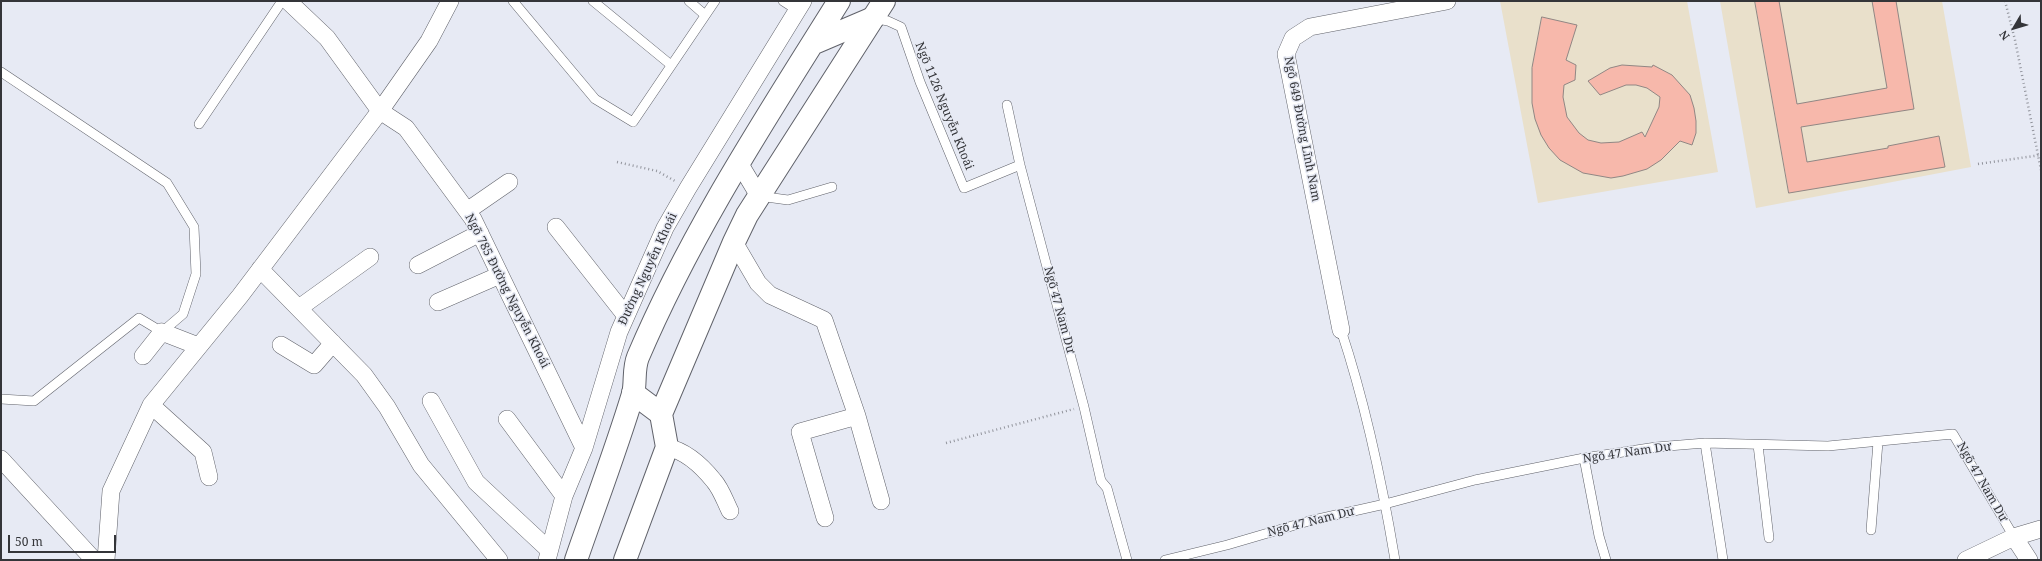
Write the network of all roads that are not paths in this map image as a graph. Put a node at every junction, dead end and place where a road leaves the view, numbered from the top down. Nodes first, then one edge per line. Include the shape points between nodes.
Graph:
1 (282, 1) edge
2 (288, 1) edge
3 (513, 1) edge
4 (594, 1) edge
5 (689, 1) edge
6 (715, 1) edge
7 (839, 1) edge
8 (1447, 1) edge
9 (446, 2) edge
10 (794, 4) edge
11 (879, 10) edge
12 (705, 15) junction
13 (812, 44) junction
14 (671, 65) junction
15 (1, 72) edge
16 (1007, 105) dead end
17 (380, 111) junction
18 (199, 124) dead end
19 (738, 161) junction
20 (1020, 166) junction
21 (509, 182) dead end
22 (832, 186) dead end
23 (758, 196) junction
24 (467, 211) junction
25 (556, 227) dead end
26 (480, 233) junction
27 (734, 242) junction
28 (370, 257) dead end
29 (418, 265) dead end
30 (260, 269) junction
31 (500, 275) junction
32 (438, 302) dead end
33 (299, 308) junction
34 (626, 316) junction
35 (1341, 330) joint
36 (162, 332) junction
37 (333, 343) junction
38 (281, 345) dead end
39 (198, 346) junction
40 (144, 356) dead end
41 (633, 393) junction
42 (1, 399) edge
43 (430, 401) dead end
44 (151, 405) junction
45 (661, 414) junction
46 (857, 416) junction
47 (507, 419) dead end
48 (1878, 442) junction
49 (1705, 443) junction
50 (1758, 446) junction
51 (667, 447) junction
52 (584, 448) junction
53 (1584, 458) junction
54 (1, 459) edge
55 (209, 476) dead end
56 (564, 496) junction
57 (881, 501) dead end
58 (1385, 504) junction
59 (730, 511) dead end
60 (825, 518) dead end
61 (2041, 529) edge
62 (1871, 530) dead end
63 (2014, 537) junction
64 (1769, 538) dead end
65 (548, 555) edge
66 (94, 560) edge
67 (106, 560) edge
68 (499, 560) edge
69 (576, 560) edge
70 (625, 560) edge
71 (1127, 560) edge
72 (1165, 560) edge
73 (1395, 560) edge
74 (1606, 560) edge
75 (1723, 560) edge
76 (1966, 560) edge
77 (2028, 560) edge

1 - 18 lane
2 - 17 street, Ngõ 785 Đường Nguyễn Khoái via 327,38
3 - 14 lane via 595,99 633,122
4 - 14 lane
5 - 12 lane
6 - 12 lane
7 - 13 main road
8 - 35 street, Ngõ 649 Đường Lĩnh Nam via 1310,28 1293,38 1286,54
9 - 17 street via 429,41
10 - 34 street, Đường Nguyễn Khoái via 666,228
11 - 13 main road
11 - 20 lane, Ngõ 1126 Nguyễn Khoái via 888,21 901,27 920,82 964,188
11 - 23 main road
12 - 14 lane
13 - 19 main road
15 - 36 lane via 167,183 194,228 196,274 183,314
16 - 20 lane, Ngõ 47 Nam Dư
17 - 24 street, Ngõ 785 Đường Nguyễn Khoái via 406,128
17 - 30 street
19 - 23 street
19 - 41 main road via 668,291 637,360
20 - 71 lane, Ngõ 47 Nam Dư via 1084,406 1101,481 1107,488
21 - 24 street
22 - 23 lane via 788,200
23 - 27 main road
24 - 26 street, Ngõ 785 Đường Nguyễn Khoái
25 - 34 street
26 - 29 street
26 - 31 street, Ngõ 785 Đường Nguyễn Khoái
27 - 45 main road
27 - 46 street via 758,283 770,295 824,320
28 - 33 street
30 - 33 street
30 - 39 street
31 - 32 street
31 - 52 street, Ngõ 785 Đường Nguyễn Khoái
33 - 37 street
34 - 52 street, Đường Nguyễn Khoái
35 - 58 lane via 1358,380
36 - 39 street
36 - 40 street
36 - 42 lane via 139,318 34,401
37 - 38 street via 314,365
37 - 68 street via 364,374 421,465
39 - 44 street
41 - 45 main road
41 - 69 main road
43 - 65 street via 476,482
44 - 55 street via 203,452
44 - 67 street via 111,492
45 - 51 main road
46 - 57 street
46 - 60 street via 800,432
47 - 56 street
48 - 50 lane, Ngõ 47 Nam Dư via 1828,446
48 - 62 lane
48 - 63 lane, Ngõ 47 Nam Dư via 1953,434
49 - 50 lane, Ngõ 47 Nam Dư
49 - 53 lane, Ngõ 47 Nam Dư via 1656,447
49 - 75 lane
50 - 64 lane
51 - 59 street via 677,449 689,457 715,481
51 - 70 main road
52 - 56 street, Đường Nguyễn Khoái
53 - 58 lane, Ngõ 47 Nam Dư via 1475,480
53 - 74 lane
54 - 66 street
56 - 65 street, Đường Nguyễn Khoái
58 - 72 lane, Ngõ 47 Nam Dư via 1309,521
58 - 73 lane
61 - 63 street
63 - 76 street
63 - 77 street, Ngõ 47 Nam Dư

